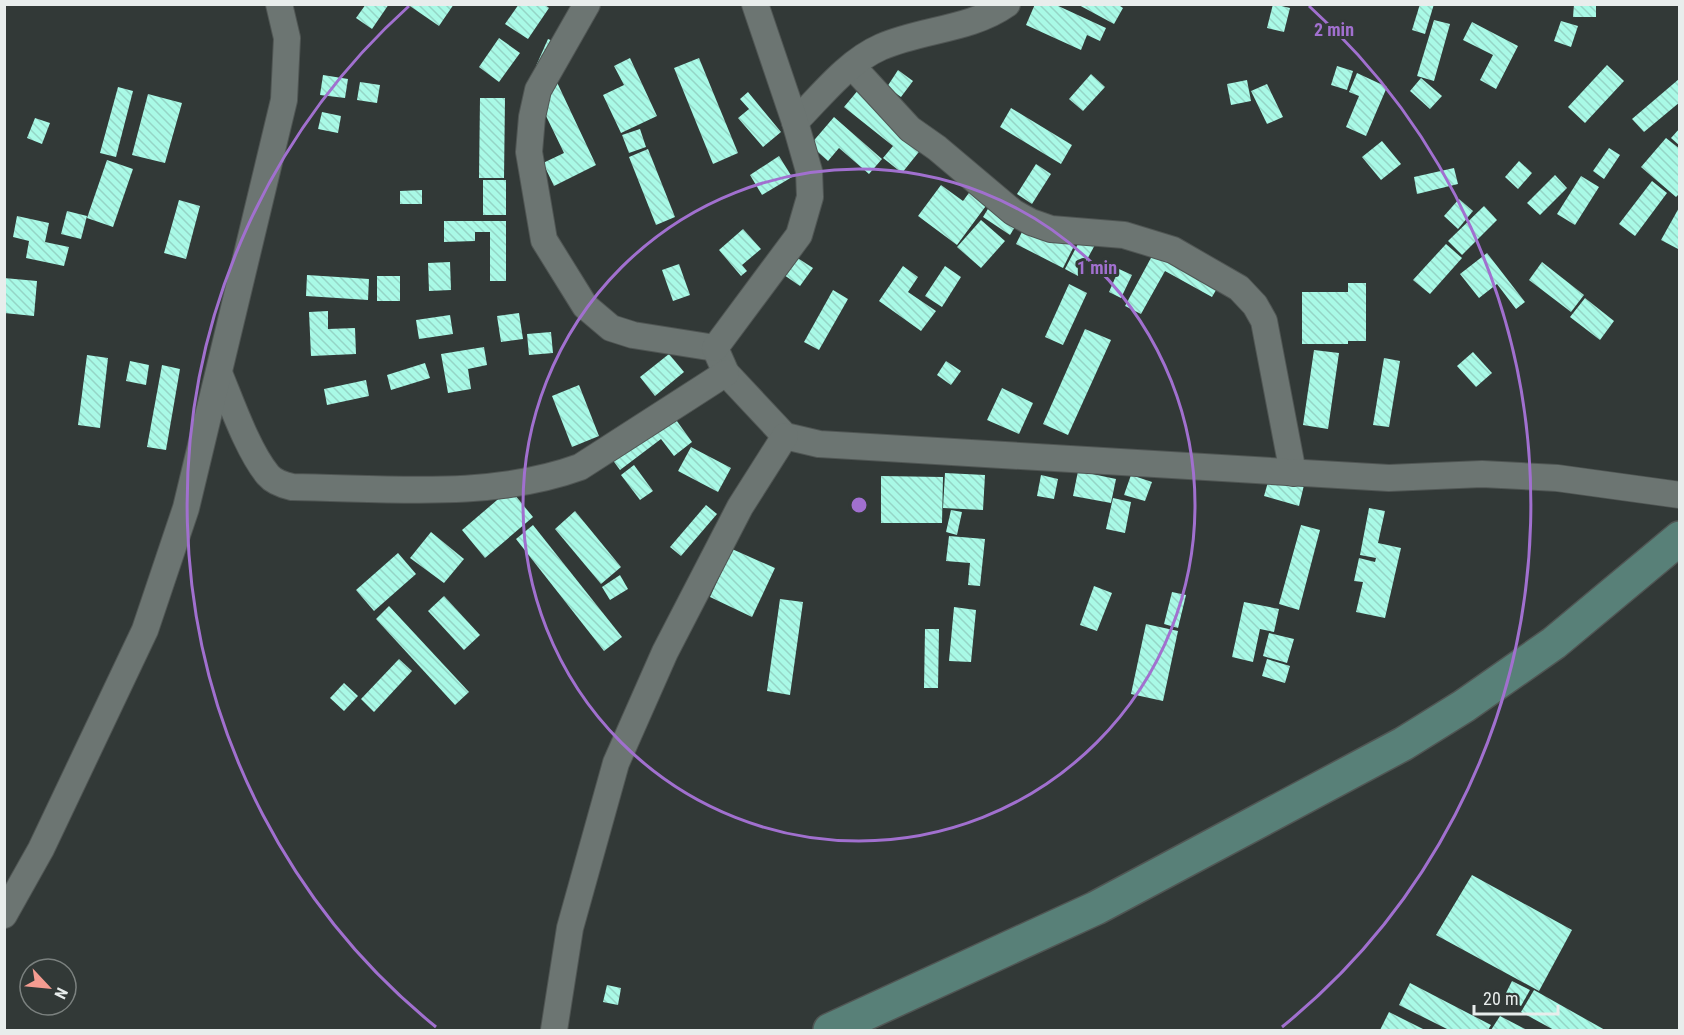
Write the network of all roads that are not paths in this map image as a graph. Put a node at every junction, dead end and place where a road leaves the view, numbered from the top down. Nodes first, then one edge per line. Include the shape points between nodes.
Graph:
1 (279, 4) edge
2 (587, 4) edge
3 (756, 4) edge
4 (1007, 4) edge
5 (852, 66) junction
6 (795, 122) junction
7 (715, 348) junction
8 (219, 373) junction
9 (726, 373) junction
10 (786, 436) junction
11 (1293, 473) junction
12 (1680, 495) edge
13 (1680, 538) edge
14 (4, 915) edge
15 (554, 1030) edge
16 (830, 1030) edge

1 - 8 street via 287,38 284,100
2 - 7 street via 538,90 532,117 529,152 544,240 585,306 610,328
3 - 6 street
4 - 5 street via 981,19 882,47
5 - 6 street
5 - 11 street via 910,129 1013,212 1051,229 1124,235 1152,242 1239,288 1264,321
6 - 7 street via 810,188 800,235
7 - 9 street
8 - 9 street via 254,450 268,475 279,484 470,489 556,476 580,467
8 - 14 street via 186,508 145,630 41,849
9 - 10 street
10 - 11 street via 819,444
10 - 15 street via 735,518 665,652 616,763 570,928
11 - 12 street via 1389,478 1482,474 1557,478
13 - 16 main road via 1554,643 1403,744 1096,908

